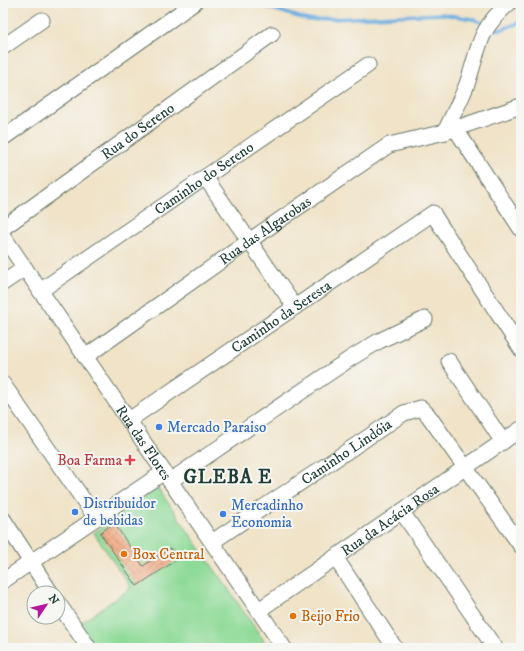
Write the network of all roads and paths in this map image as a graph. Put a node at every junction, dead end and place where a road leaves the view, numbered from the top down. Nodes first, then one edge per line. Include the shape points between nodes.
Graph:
1 (509, 3) edge
2 (190, 5) edge
3 (42, 20) dead end
4 (272, 34) dead end
5 (3, 46) edge
6 (368, 65) dead end
7 (521, 106) edge
8 (450, 130) junction
9 (3, 138) edge
10 (205, 177) junction
11 (3, 228) edge
12 (521, 229) edge
13 (3, 236) edge
14 (249, 241) junction
15 (25, 268) junction
16 (3, 283) edge
17 (40, 291) junction
18 (295, 307) junction
19 (425, 319) dead end
20 (521, 349) edge
21 (85, 357) junction
22 (449, 361) dead end
23 (3, 384) edge
24 (129, 420) junction
25 (521, 429) edge
26 (502, 442) junction
27 (465, 468) junction
28 (167, 477) junction
29 (402, 512) junction
30 (96, 518) junction
31 (3, 519) edge
32 (212, 542) junction
33 (521, 546) edge
34 (335, 557) junction
35 (30, 562) junction
36 (3, 581) edge
37 (46, 585) edge
38 (259, 610) junction
39 (66, 615) edge
40 (89, 648) edge
41 (284, 648) edge
42 (395, 648) edge
43 (495, 648) edge

1 - 8 street via 496,14 482,35
2 - 9 street
3 - 5 street
4 - 11 street, Rua do Sereno
6 - 10 street, Caminho do Sereno
7 - 8 street, Rua das Algarobas
8 - 12 street
8 - 14 street, Rua das Algarobas via 388,145
10 - 14 street
10 - 17 street, Caminho do Sereno
13 - 15 street, Rua das Flores
14 - 18 street
14 - 21 street, Rua das Algarobas
15 - 16 street
15 - 17 street, Rua das Flores
17 - 21 street, Rua das Flores
18 - 20 street, Caminho da Seresta via 433,213
18 - 24 street, Caminho da Seresta
19 - 28 street via 358,354
21 - 24 street, Rua das Flores
22 - 26 street
23 - 30 street
24 - 28 street, Rua das Flores
25 - 26 street, Rua da Acácia Rosa
26 - 27 street, Rua da Acácia Rosa
27 - 29 street, Rua da Acácia Rosa
27 - 32 street, Caminho Lindóia via 428,415 422,408 417,408 404,413
27 - 33 street
28 - 30 street
28 - 32 street, Rua das Flores
29 - 34 street, Rua da Acácia Rosa
29 - 43 street
30 - 35 street
31 - 35 street
32 - 38 street, Rua das Flores
34 - 38 street, Rua da Acácia Rosa
34 - 42 street
35 - 36 street
35 - 37 street
38 - 41 street, Rua das Flores
39 - 40 street

